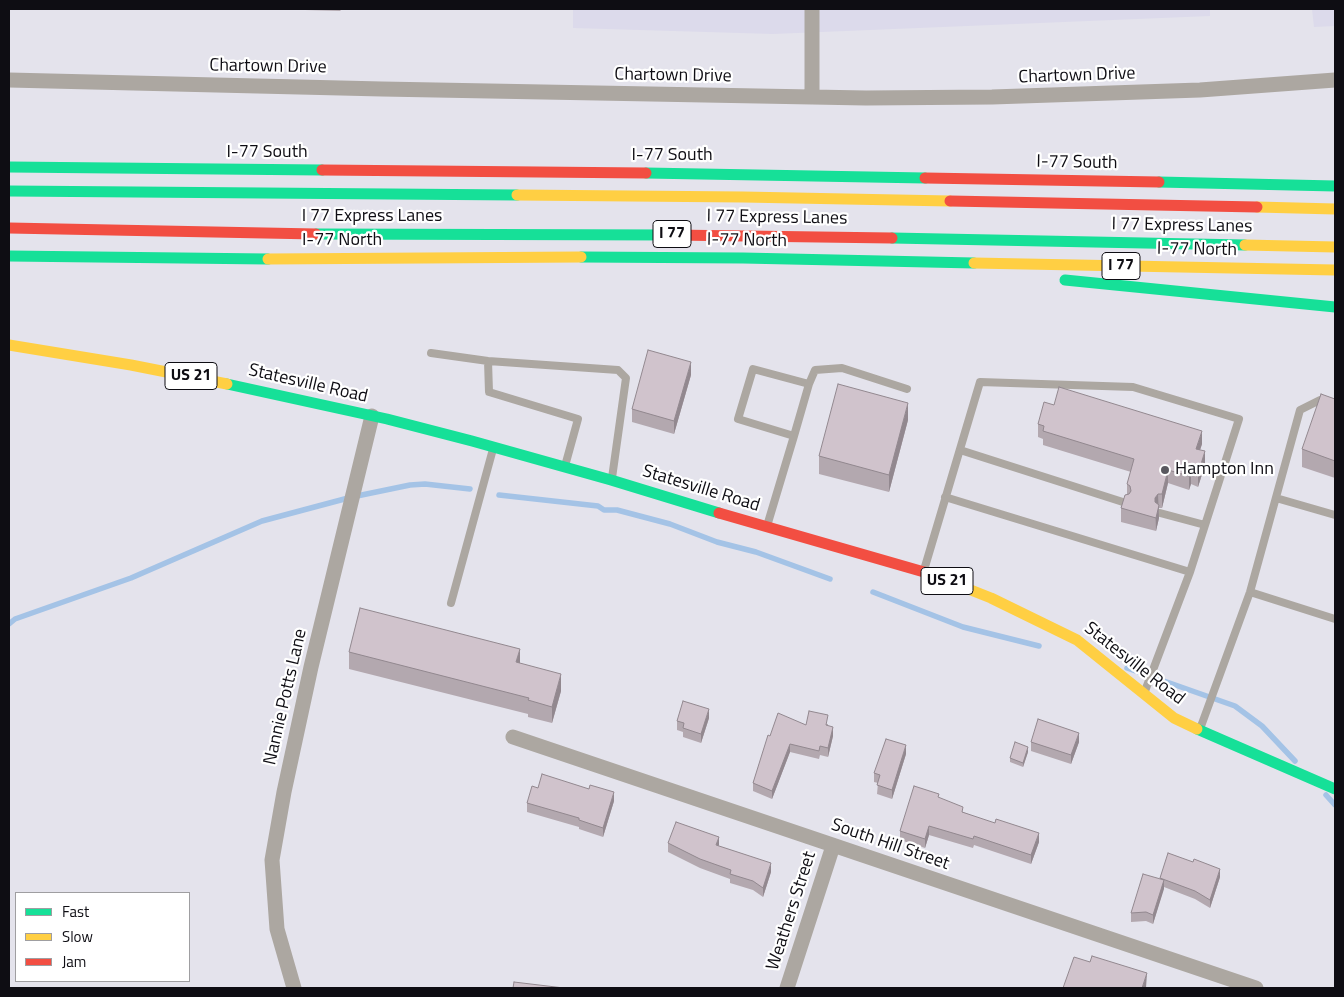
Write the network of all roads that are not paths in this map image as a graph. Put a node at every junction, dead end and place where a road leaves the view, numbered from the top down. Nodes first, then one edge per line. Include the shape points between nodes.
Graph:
1 (812, 9) edge
2 (9, 80) edge
3 (1335, 80) edge
4 (812, 97) junction
5 (9, 168) edge
6 (1335, 174) edge
7 (1246, 184) junction
8 (1335, 186) edge
9 (9, 191) edge
10 (1335, 209) edge
11 (9, 228) edge
12 (1335, 247) edge
13 (9, 256) edge
14 (907, 261) junction
15 (1335, 270) edge
16 (1021, 275) dead end
17 (1050, 278) dead end
18 (1335, 307) edge
19 (9, 345) edge
20 (430, 353) dead end
21 (488, 361) junction
22 (808, 384) junction
23 (907, 389) dead end
24 (1335, 403) edge
25 (372, 416) junction
26 (794, 436) junction
27 (494, 447) junction
28 (960, 450) junction
29 (565, 467) junction
30 (611, 480) junction
31 (945, 497) junction
32 (1276, 498) junction
33 (1126, 503) edge
34 (1160, 513) edge
35 (1335, 515) edge
36 (1206, 525) junction
37 (767, 528) junction
38 (924, 572) junction
39 (1190, 572) junction
40 (1250, 592) junction
41 (451, 603) dead end
42 (1335, 620) edge
43 (1144, 694) junction
44 (1200, 731) junction
45 (513, 737) dead end
46 (1335, 789) edge
47 (833, 846) junction
48 (294, 988) edge
49 (787, 988) edge
50 (1256, 988) edge

1 - 4 street
2 - 4 street, Chartown Drive
3 - 4 street, Chartown Drive via 1180,91 992,97
5 - 7 main road, I-77 South via 726,174
6 - 7 main road
7 - 8 main road, I-77 South
9 - 10 main road, I 77 Express Lanes / I 77 via 743,197
11 - 12 main road, I 77 Express Lanes / I 77 via 291,234 743,235
13 - 14 main road, I-77 North / I 77
14 - 15 main road, I-77 North / I 77
14 - 16 main road
17 - 18 main road
19 - 25 main road, Statesville Road / US 21 via 219,382
20 - 21 lane
21 - 29 lane via 489,392 578,419
21 - 30 lane via 618,370 626,378
22 - 23 lane via 815,370 842,368
22 - 26 lane
22 - 26 lane via 753,369 738,419
24 - 32 lane via 1320,400 1300,410
25 - 27 main road, Statesville Road / US 21
25 - 48 street, Nannie Potts Lane via 311,667 272,860 277,929
26 - 37 lane
27 - 29 main road, Statesville Road / US 21
27 - 41 lane
28 - 31 lane
28 - 33 lane
28 - 36 lane via 980,382 1133,387 1239,419
29 - 30 main road, Statesville Road / US 21
30 - 37 main road, Statesville Road / US 21
31 - 38 lane
31 - 39 lane
32 - 35 lane
32 - 40 lane
34 - 36 lane
36 - 39 lane
37 - 38 main road, Statesville Road / US 21
38 - 43 main road, Statesville Road / US 21 via 991,598 1077,640
39 - 43 lane
40 - 42 lane
40 - 44 lane
43 - 44 main road, Statesville Road / US 21 via 1174,718
44 - 46 main road, Statesville Road / US 21
45 - 47 street, South Hill Street
47 - 49 street, Weathers Street
47 - 50 street, South Hill Street

